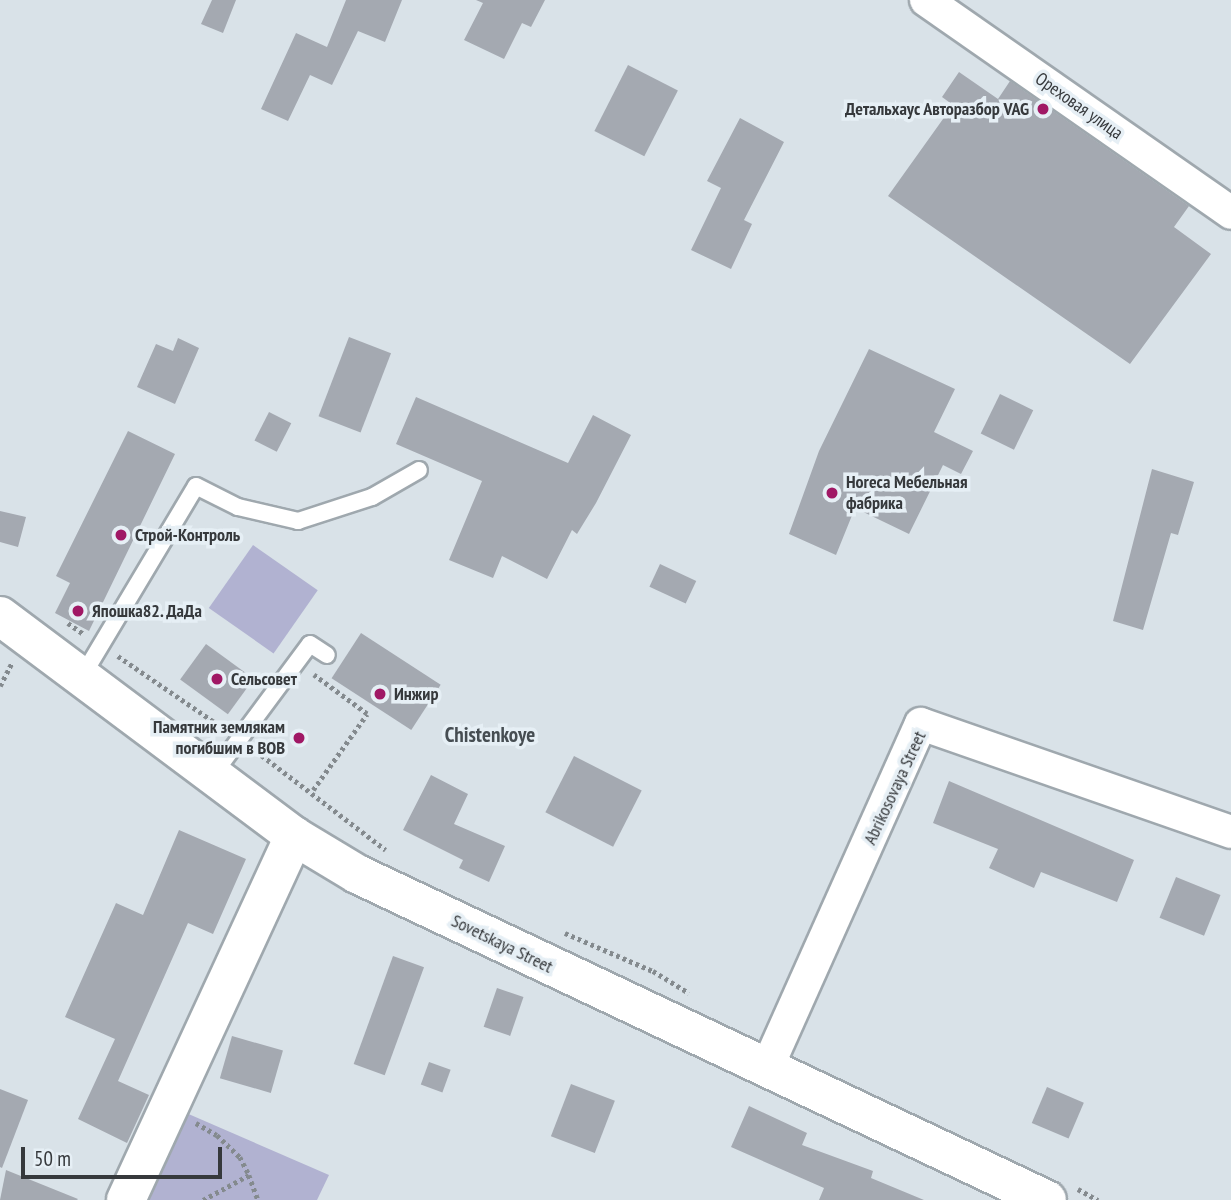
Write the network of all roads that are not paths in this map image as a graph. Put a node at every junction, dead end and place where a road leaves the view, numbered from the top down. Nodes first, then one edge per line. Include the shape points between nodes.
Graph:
1 (926, 0) edge
2 (1231, 213) edge
3 (419, 470) dead end
4 (0, 616) edge
5 (327, 655) road end
6 (91, 660) junction
7 (212, 776) junction
8 (1231, 832) edge
9 (289, 842) junction
10 (766, 1070) junction
11 (126, 1200) edge
12 (1047, 1200) edge

1 - 2 street, Ореховая улица
3 - 6 lane via 372,497 298,521 238,507 196,486
4 - 6 street, Sovetskaya Street
5 - 7 lane via 310,643
6 - 7 street, Sovetskaya Street
7 - 9 street, Sovetskaya Street
8 - 10 street, Abrikosovaya Street via 920,724
9 - 10 street, Sovetskaya Street
9 - 11 street
10 - 12 street, Sovetskaya Street

